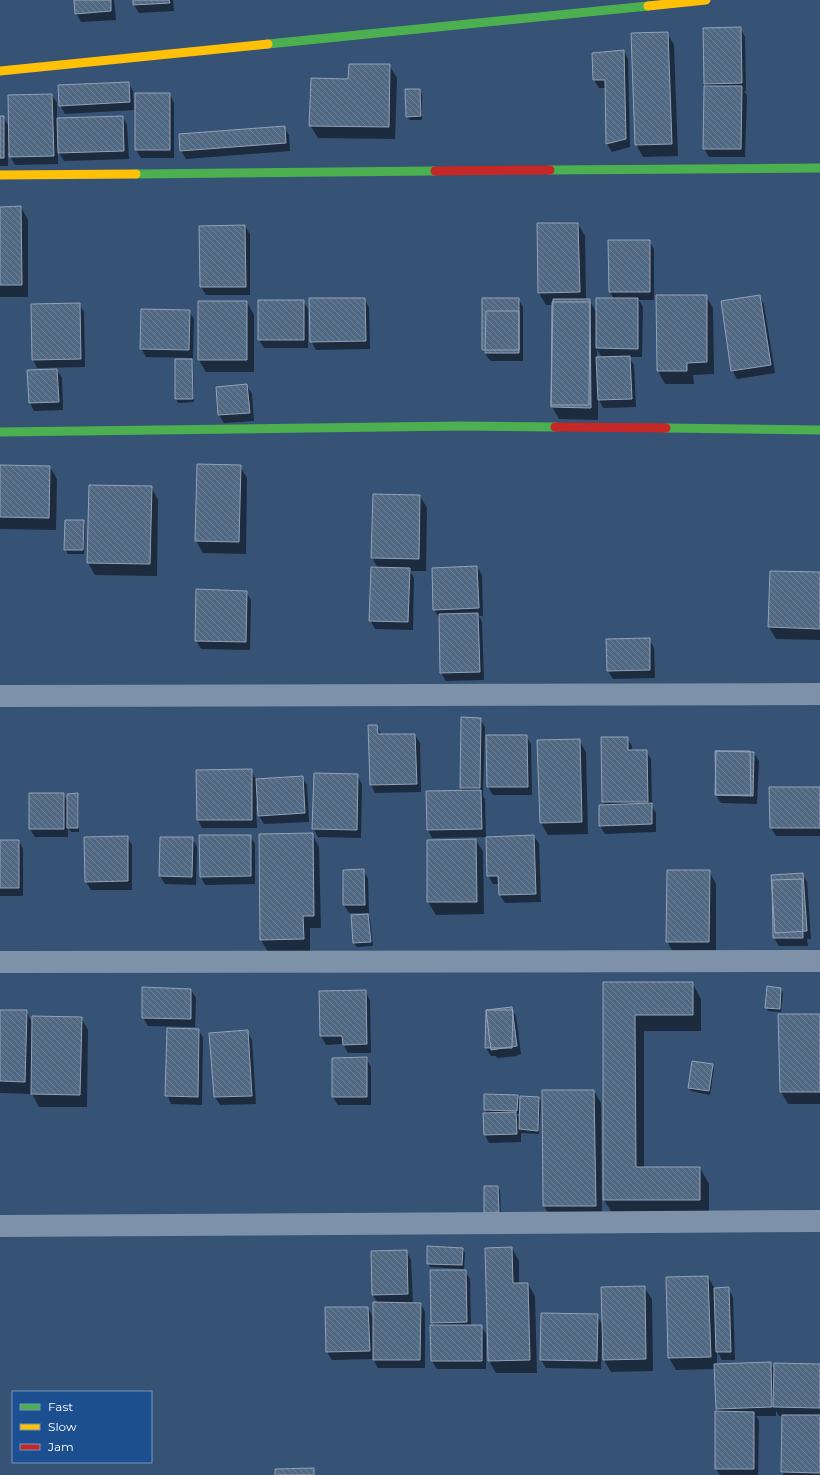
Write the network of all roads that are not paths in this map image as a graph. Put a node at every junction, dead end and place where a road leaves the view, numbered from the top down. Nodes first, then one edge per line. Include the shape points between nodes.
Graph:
1 (706, 0) edge
2 (0, 71) edge
3 (820, 168) edge
4 (0, 175) edge
5 (820, 430) edge
6 (0, 432) edge
7 (820, 694) edge
8 (0, 696) edge
9 (820, 961) edge
10 (0, 962) edge
11 (820, 1221) edge
12 (0, 1226) edge

1 - 2 street
3 - 4 street
5 - 6 street via 461,426
7 - 8 street
9 - 10 street
11 - 12 street

